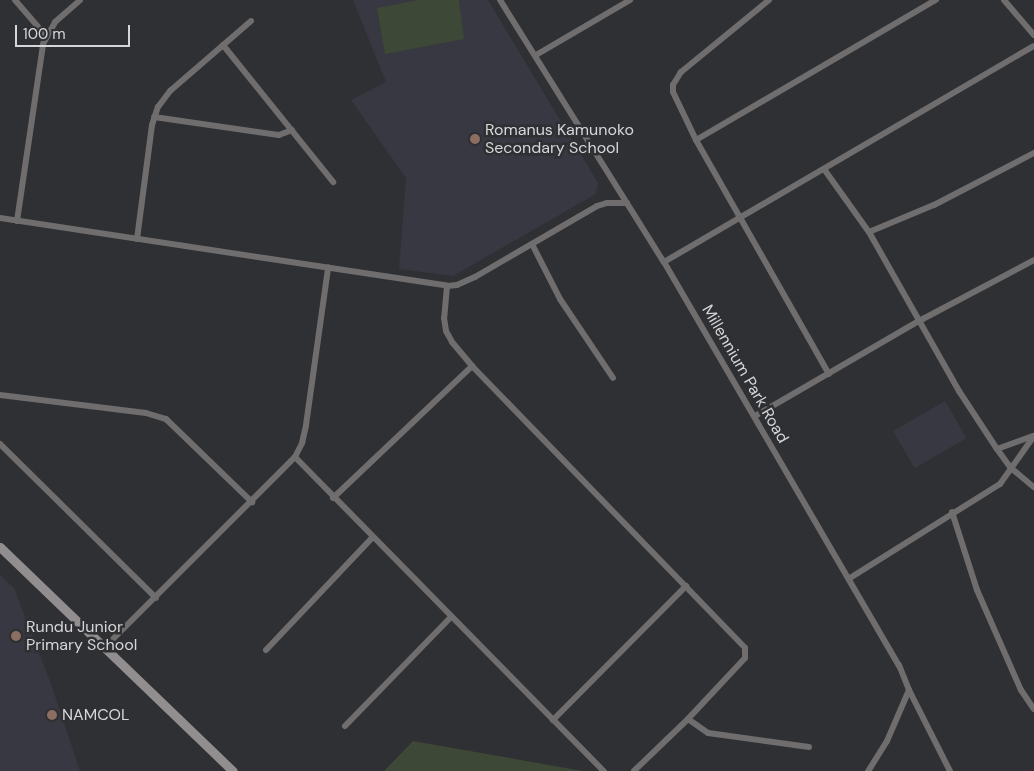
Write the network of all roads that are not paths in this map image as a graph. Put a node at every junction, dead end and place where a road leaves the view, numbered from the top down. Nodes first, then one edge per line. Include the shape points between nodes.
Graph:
1 (15, 0) edge
2 (80, 0) edge
3 (500, 0) edge
4 (769, 0) edge
5 (936, 0) edge
6 (1004, 0) edge
7 (628, 1) edge
8 (251, 21) dead end
9 (1034, 35) edge
10 (46, 36) junction
11 (223, 45) junction
12 (1034, 46) edge
13 (536, 55) junction
14 (154, 117) junction
15 (292, 130) junction
16 (696, 140) junction
17 (1034, 154) edge
18 (824, 169) junction
19 (333, 182) dead end
20 (627, 203) junction
21 (740, 217) junction
22 (0, 218) edge
23 (17, 220) junction
24 (869, 232) junction
25 (137, 239) junction
26 (532, 244) junction
27 (664, 262) junction
28 (1033, 263) edge
29 (328, 268) junction
30 (447, 286) junction
31 (919, 321) junction
32 (472, 366) junction
33 (829, 374) junction
34 (613, 378) dead end
35 (0, 395) edge
36 (754, 416) junction
37 (1034, 436) edge
38 (0, 444) edge
39 (997, 449) junction
40 (295, 457) junction
41 (1011, 468) junction
42 (1034, 487) edge
43 (334, 498) junction
44 (252, 502) junction
45 (952, 512) junction
46 (372, 538) junction
47 (0, 547) edge
48 (850, 578) junction
49 (686, 586) junction
50 (156, 598) junction
51 (451, 617) junction
52 (106, 646) junction
53 (266, 650) dead end
54 (909, 690) junction
55 (1034, 709) edge
56 (688, 719) junction
57 (553, 720) junction
58 (345, 726) dead end
59 (809, 747) dead end
60 (233, 771) edge
61 (604, 771) edge
62 (634, 771) edge
63 (868, 771) edge
64 (950, 771) edge

1 - 10 street
2 - 10 street via 55,22
3 - 13 street, Millennium Park Road
4 - 16 street via 676,78 673,92
5 - 16 street
6 - 9 street
7 - 13 street
8 - 11 street
10 - 23 street via 40,53
11 - 14 street via 163,98
11 - 15 street
12 - 18 street
13 - 20 street, Millennium Park Road
14 - 15 street via 279,135
14 - 25 street
15 - 19 street
16 - 21 street
17 - 24 street via 934,205
18 - 21 street
18 - 24 street
20 - 26 street via 596,206
20 - 27 street, Millennium Park Road
21 - 27 street
21 - 33 street
22 - 23 street
23 - 25 street
24 - 31 street
25 - 29 street
26 - 30 street via 466,282
26 - 34 street via 560,299
27 - 36 street, Millennium Park Road
28 - 31 street
29 - 30 street
29 - 40 street via 306,425
30 - 32 street via 446,331
31 - 33 street
31 - 39 street
32 - 43 street
32 - 49 street
33 - 36 street
35 - 44 street via 146,413 166,419
36 - 48 street, Millennium Park Road
37 - 39 street
37 - 41 street
38 - 50 street
39 - 41 street
40 - 43 street
40 - 44 street
41 - 42 street
41 - 45 street via 1000,484
43 - 46 street
44 - 50 street
45 - 48 street
45 - 55 street via 977,590 1021,690
46 - 51 street
46 - 53 street
47 - 52 street
48 - 54 street, Millennium Park Road via 899,665
49 - 56 street via 742,644 746,655
49 - 57 street
50 - 52 street
51 - 57 street
51 - 58 street
52 - 60 street
54 - 63 street via 884,748
54 - 64 street, Millennium Park Road
56 - 59 street via 708,733
56 - 62 street
57 - 61 street

